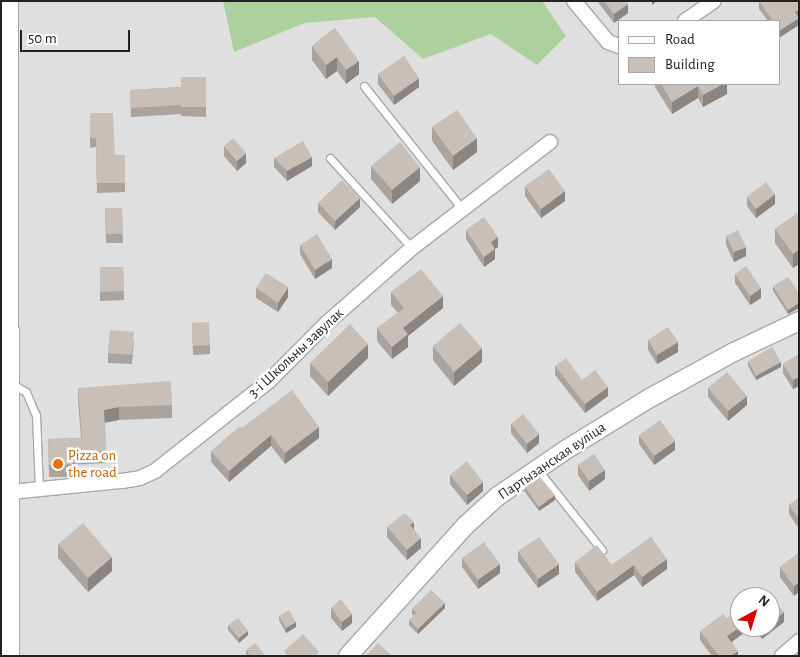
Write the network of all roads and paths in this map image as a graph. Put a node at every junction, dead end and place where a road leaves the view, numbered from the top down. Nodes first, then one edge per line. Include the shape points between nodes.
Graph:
1 (9, 1) edge
2 (574, 1) edge
3 (711, 2) edge
4 (685, 20) edge
5 (618, 46) edge
6 (364, 86) dead end
7 (550, 142) dead end
8 (330, 158) dead end
9 (463, 210) junction
10 (412, 248) junction
11 (799, 321) edge
12 (11, 383) junction
13 (537, 469) junction
14 (38, 489) junction
15 (11, 492) junction
16 (602, 550) edge
17 (799, 641) edge
18 (10, 656) edge
19 (348, 656) edge
20 (782, 656) edge

1 - 12 street
2 - 5 street via 608,42
3 - 4 street
6 - 9 lane
7 - 9 street, 3-і Школьны завулак
8 - 10 lane
9 - 10 street, 3-і Школьны завулак
10 - 14 street, 3-і Школьны завулак via 328,322 269,381 155,471 122,481
11 - 13 street, Партызанская вуліца via 648,399
12 - 14 lane via 26,392 36,415
12 - 15 street
13 - 16 lane
13 - 19 street, Партызанская вуліца via 498,496 465,526
14 - 15 street, 3-і Школьны завулак
15 - 18 street
17 - 20 street

